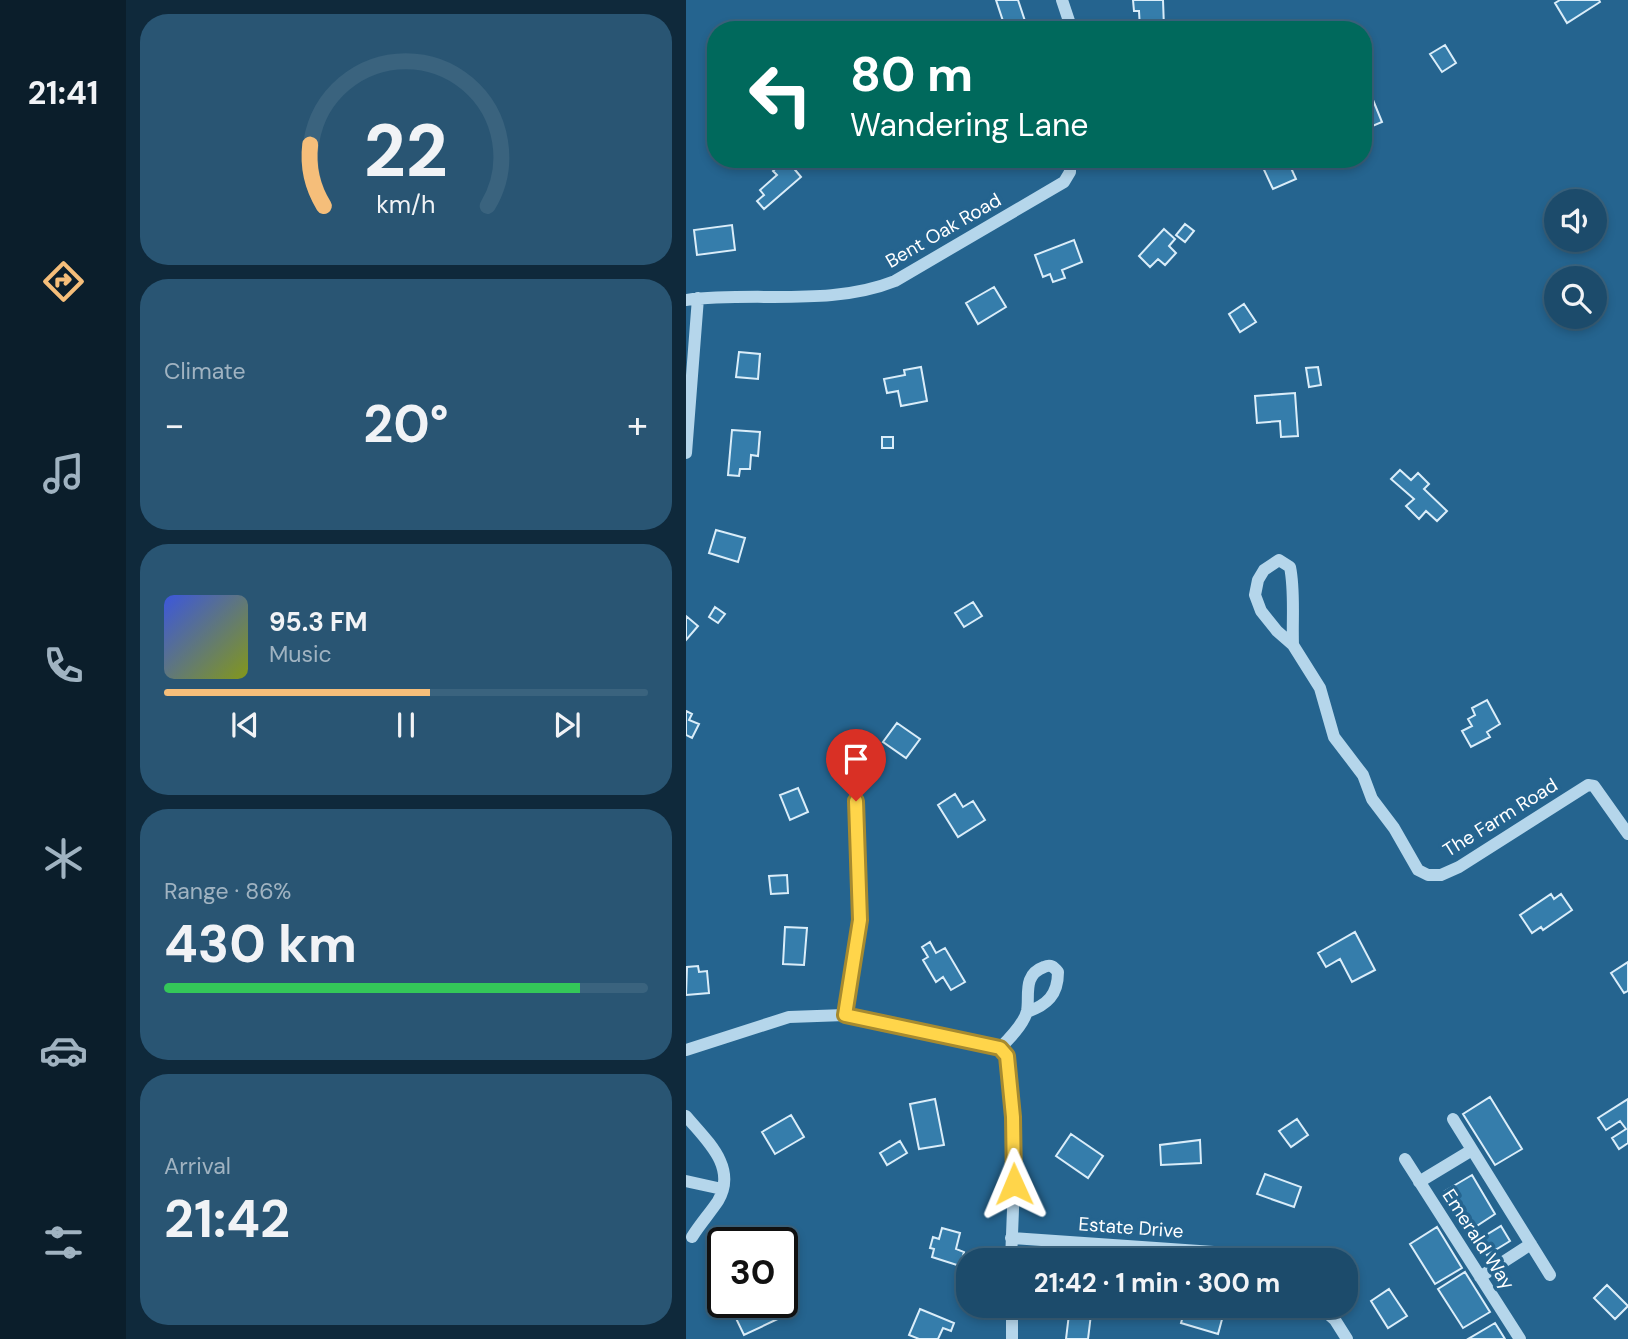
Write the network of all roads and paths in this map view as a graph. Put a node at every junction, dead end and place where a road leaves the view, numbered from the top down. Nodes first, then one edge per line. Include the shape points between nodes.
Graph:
1 (1062, 0) edge
2 (1069, 21) edge
3 (1070, 168) edge
4 (692, 299) edge
5 (686, 453) edge
6 (1293, 645) junction
7 (856, 801) dead end
8 (1628, 834) edge
9 (1027, 1012) dead end
10 (845, 1015) junction
11 (1000, 1048) junction
12 (686, 1049) edge
13 (686, 1116) edge
14 (1453, 1119) dead end
15 (1472, 1150) junction
16 (1405, 1159) dead end
17 (686, 1181) edge
18 (1419, 1182) junction
19 (722, 1189) junction
20 (692, 1237) dead end
21 (1011, 1238) junction
22 (1531, 1244) junction
23 (1011, 1248) edge
24 (1156, 1248) edge
25 (1550, 1275) dead end
26 (1480, 1277) junction
27 (1012, 1318) edge
28 (1333, 1318) edge
29 (1012, 1339) edge
30 (1346, 1339) edge
31 (1520, 1339) edge

1 - 2 street
3 - 4 street, Bent Oak Road via 1064,182 877,289
4 - 5 street
6 - 6 street, The Farm Road via 1261,611 1255,595 1264,570 1279,560 1290,567 1293,581
6 - 8 street, The Farm Road via 1320,688 1334,737 1363,775 1372,799 1418,870 1441,875 1459,867 1588,785 1594,786
7 - 10 street via 860,920
9 - 11 street
10 - 11 street
10 - 12 street via 789,1017
11 - 21 street via 1007,1056 1013,1117
13 - 19 street via 718,1154 724,1170
14 - 15 street
15 - 18 street
15 - 22 street
16 - 18 street, Emerald Way
17 - 19 street
18 - 26 street, Emerald Way
19 - 20 street
21 - 23 street
21 - 24 street, Estate Drive
22 - 25 street
22 - 26 street
26 - 31 street, Emerald Way
27 - 29 street
28 - 30 street

